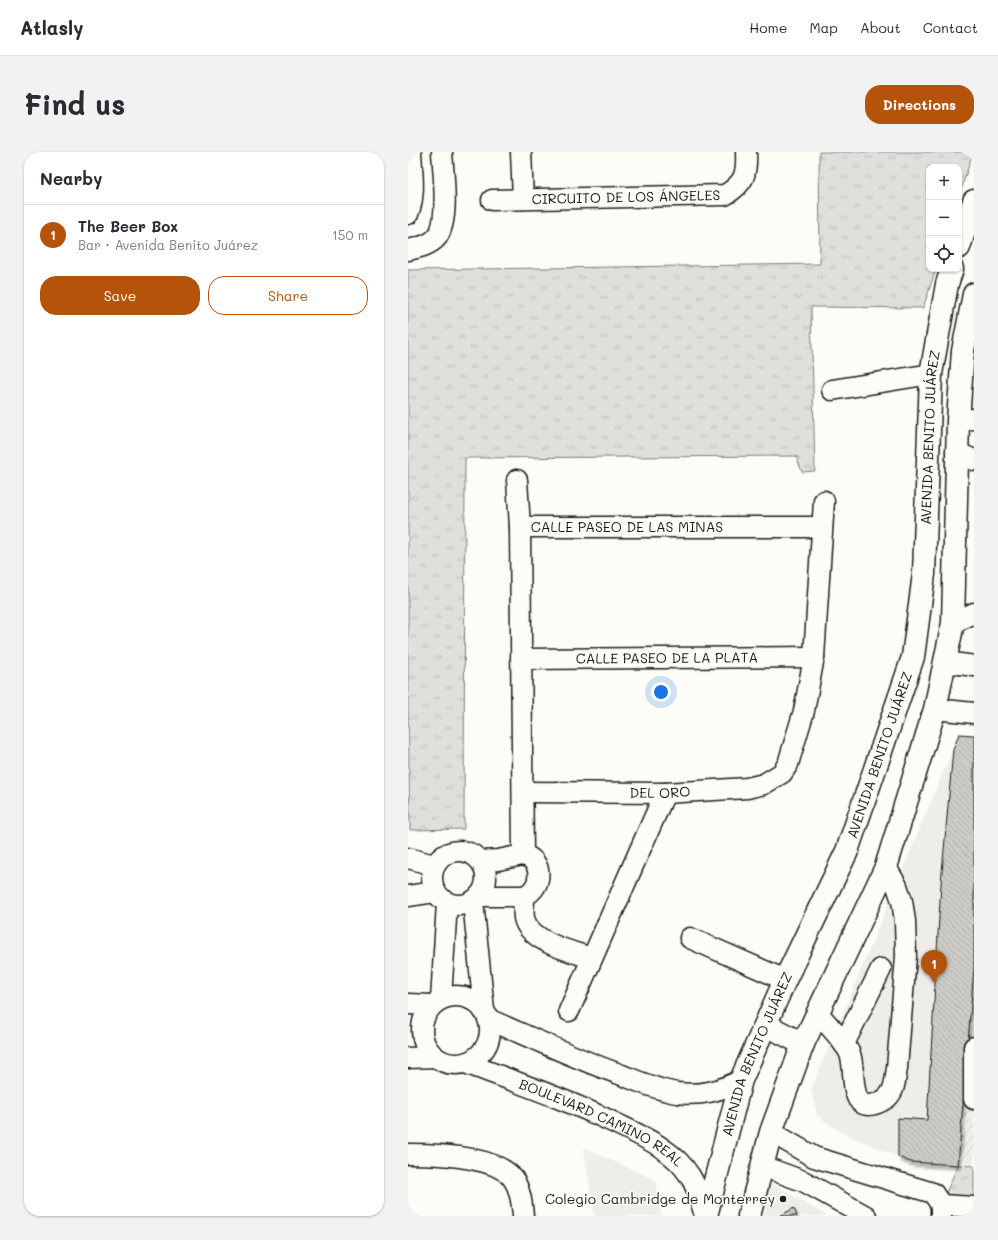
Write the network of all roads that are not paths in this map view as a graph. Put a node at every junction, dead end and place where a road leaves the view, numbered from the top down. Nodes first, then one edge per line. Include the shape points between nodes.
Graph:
1 (411, 152) edge
2 (442, 152) edge
3 (520, 152) edge
4 (746, 152) edge
5 (523, 199) junction
6 (492, 200) dead end
7 (974, 201) edge
8 (408, 214) edge
9 (962, 238) edge
10 (408, 250) edge
11 (951, 272) edge
12 (974, 294) edge
13 (971, 326) edge
14 (969, 351) edge
15 (930, 374) junction
16 (832, 390) dead end
17 (966, 420) edge
18 (965, 456) edge
19 (517, 480) dead end
20 (824, 501) dead end
21 (520, 526) junction
22 (822, 527) junction
23 (974, 613) edge
24 (953, 623) junction
25 (814, 657) junction
26 (913, 657) junction
27 (521, 659) junction
28 (946, 662) junction
29 (974, 666) edge
30 (935, 709) junction
31 (974, 713) edge
32 (523, 792) junction
33 (665, 793) junction
34 (523, 855) junction
35 (408, 858) edge
36 (481, 861) junction
37 (434, 865) junction
38 (886, 866) junction
39 (408, 896) edge
40 (524, 896) junction
41 (441, 897) junction
42 (476, 898) junction
43 (690, 938) dead end
44 (592, 958) junction
45 (882, 969) dead end
46 (785, 980) junction
47 (437, 1002) junction
48 (408, 1004) edge
49 (569, 1011) dead end
50 (818, 1013) junction
51 (486, 1015) junction
52 (766, 1025) junction
53 (803, 1044) junction
54 (844, 1044) junction
55 (974, 1047) edge
56 (436, 1057) junction
57 (408, 1058) edge
58 (465, 1063) junction
59 (741, 1080) junction
60 (974, 1099) edge
61 (771, 1132) junction
62 (408, 1154) edge
63 (762, 1166) junction
64 (974, 1207) edge
65 (941, 1210) edge
66 (523, 1216) edge
67 (705, 1216) edge
68 (749, 1216) edge
69 (866, 1216) edge

1 - 8 street via 413,190
2 - 10 street via 444,204 440,230 435,239 427,245
3 - 5 street, CIRCUITO DE LOS ÁNGELES
4 - 5 street, CIRCUITO DE LOS ÁNGELES via 747,167 744,179 739,186 725,195
5 - 6 street, CIRCUITO DE LOS ÁNGELES
7 - 9 main road
11 - 15 main road, AVENIDA BENITO JUÁREZ
12 - 13 main road, AVENIDA BENITO JUÁREZ
13 - 14 main road, AVENIDA BENITO JUÁREZ
14 - 17 main road, AVENIDA BENITO JUÁREZ
15 - 16 street
15 - 26 main road, AVENIDA BENITO JUÁREZ via 924,574
17 - 18 main road, AVENIDA BENITO JUÁREZ
18 - 24 main road, AVENIDA BENITO JUÁREZ
19 - 21 street
20 - 22 street
21 - 22 street, CALLE PASEO DE LAS MINAS
21 - 27 street, CALLE PASEO DE LAS MINAS
22 - 25 street
23 - 24 street
24 - 28 main road, AVENIDA BENITO JUÁREZ
25 - 27 street, CALLE PASEO DE LA PLATA
25 - 33 street, DEL ORO via 804,711 788,764 782,773 764,784 746,788
26 - 28 main road
26 - 46 main road, AVENIDA BENITO JUÁREZ via 847,851
27 - 32 street, CALLE PASEO DE LAS MINAS
28 - 29 street
28 - 30 main road, AVENIDA BENITO JUÁREZ
30 - 31 street
30 - 38 main road, AVENIDA BENITO JUÁREZ
32 - 33 street, DEL ORO
32 - 34 street, CALLE PASEO DE LAS MINAS
33 - 44 street
34 - 36 street
34 - 40 street via 534,861 539,875 534,889
35 - 37 street
36 - 37 street via 470,853 456,850 447,852
36 - 42 street via 486,879 484,888
37 - 41 street via 432,883
38 - 50 main road, AVENIDA BENITO JUÁREZ
38 - 54 street via 902,901 906,956 895,1086 888,1099 873,1105 859,1101 853,1086 854,1074 850,1053
39 - 41 street
40 - 42 street
40 - 44 street via 526,923 538,936 555,946
41 - 42 street via 464,905
41 - 47 street
42 - 51 street
43 - 46 street
44 - 49 street
45 - 54 street
46 - 52 main road, AVENIDA BENITO JUÁREZ
47 - 48 street
47 - 51 street via 450,996 465,997 477,1004
47 - 56 street via 426,1013 422,1032 428,1050
50 - 53 main road, AVENIDA BENITO JUÁREZ
50 - 54 street
51 - 58 street via 489,1037 486,1046
51 - 59 street via 589,1064 657,1088 705,1093 723,1090
52 - 53 main road
52 - 59 main road, AVENIDA BENITO JUÁREZ
53 - 61 main road, AVENIDA BENITO JUÁREZ
55 - 60 street
56 - 57 street
56 - 58 street via 449,1063
58 - 67 street, BOULEVARD CAMINO REAL via 577,1105 664,1149 690,1176
59 - 67 main road, AVENIDA BENITO JUÁREZ
61 - 63 main road, AVENIDA BENITO JUÁREZ
61 - 65 street via 814,1157 933,1194
62 - 66 street via 453,1157 501,1168 511,1176 517,1186
63 - 68 main road, AVENIDA BENITO JUÁREZ
63 - 69 street via 803,1181
64 - 65 street

